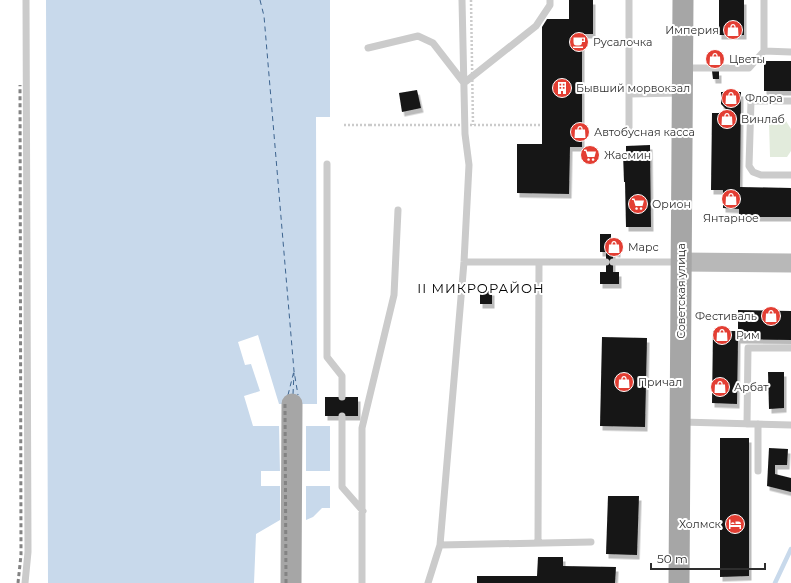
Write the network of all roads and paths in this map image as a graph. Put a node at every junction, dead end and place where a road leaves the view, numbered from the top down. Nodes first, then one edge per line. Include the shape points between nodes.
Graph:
1 (26, 0) edge
2 (462, 0) edge
3 (471, 0) edge
4 (550, 0) edge
5 (629, 0) edge
6 (683, 0) edge
7 (764, 0) edge
8 (368, 48) dead end
9 (764, 51) junction
10 (791, 52) edge
11 (682, 68) junction
12 (464, 83) junction
13 (682, 93) junction
14 (629, 94) junction
15 (791, 101) edge
16 (344, 125) dead end
17 (473, 125) junction
18 (542, 125) dead end
19 (629, 133) dead end
20 (327, 164) dead end
21 (791, 175) edge
22 (398, 210) dead end
23 (464, 262) junction
24 (539, 262) junction
25 (681, 262) junction
26 (791, 263) edge
27 (791, 348) edge
28 (342, 397) dead end
29 (292, 404) dead end
30 (342, 416) dead end
31 (680, 422) junction
32 (747, 424) junction
33 (758, 424) junction
34 (791, 425) edge
35 (758, 471) dead end
36 (362, 511) junction
37 (591, 542) dead end
38 (538, 543) junction
39 (440, 544) junction
40 (25, 583) edge
41 (291, 583) edge
42 (362, 583) edge
43 (428, 583) edge
44 (679, 583) edge

1 - 40 lane via 28,552
2 - 12 lane
3 - 17 path, bridge
4 - 12 lane via 550,5 536,26
5 - 14 lane
6 - 11 main road, Советская улица
7 - 9 lane
8 - 12 lane via 418,36 433,43
9 - 10 lane
9 - 11 lane via 749,68
11 - 13 main road, Советская улица
12 - 23 lane via 468,165
13 - 14 lane
13 - 25 main road, Советская улица
14 - 19 lane
15 - 21 lane via 751,101 749,166 753,172 760,175
16 - 17 path, bridge
17 - 18 path, bridge
20 - 28 lane via 327,357 342,376
22 - 36 lane via 394,295 362,428
23 - 24 lane
23 - 39 lane
24 - 25 lane
24 - 38 lane
25 - 26 main road
25 - 31 main road, Советская улица
27 - 32 lane via 748,348
29 - 41 main road
30 - 36 lane via 342,487
31 - 32 lane
31 - 44 main road, Советская улица
32 - 33 lane
33 - 34 lane
33 - 35 lane
36 - 42 lane
37 - 38 lane
38 - 39 lane
39 - 43 lane

